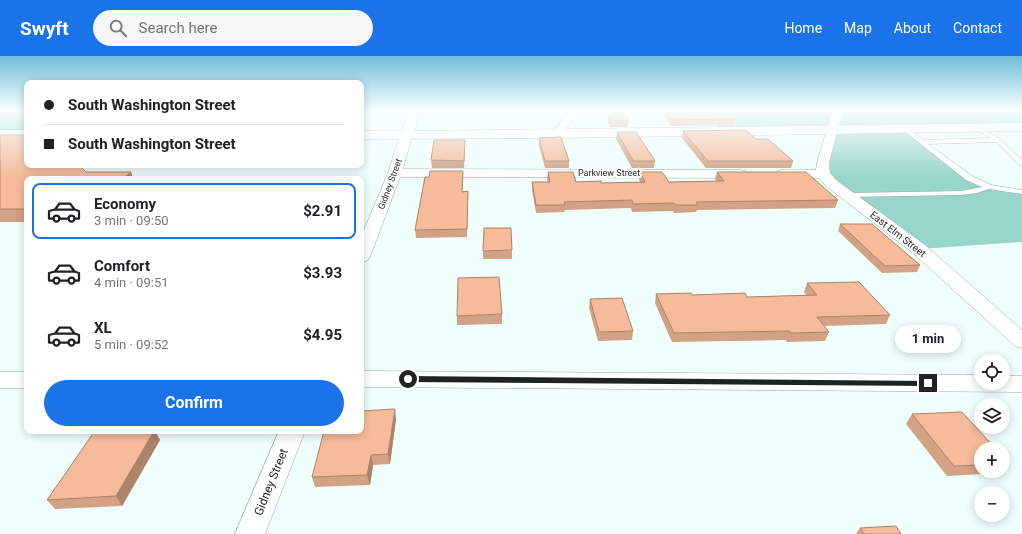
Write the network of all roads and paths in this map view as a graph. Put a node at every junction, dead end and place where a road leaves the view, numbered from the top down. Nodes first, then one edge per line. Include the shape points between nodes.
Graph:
1 (674, 132) edge
2 (832, 132) edge
3 (910, 132) edge
4 (985, 132) edge
5 (0, 134) edge
6 (24, 134) edge
7 (557, 134) joint
8 (364, 135) edge
9 (406, 135) junction
10 (998, 140) junction
11 (962, 141) junction
12 (922, 142) junction
13 (972, 147) dead end
14 (1022, 164) edge
15 (395, 173) junction
16 (751, 174) edge
17 (767, 174) edge
18 (822, 174) junction
19 (989, 187) junction
20 (1022, 192) edge
21 (847, 195) junction
22 (364, 250) edge
23 (1022, 341) edge
24 (364, 379) edge
25 (0, 380) edge
26 (24, 380) edge
27 (1022, 384) edge
28 (291, 434) edge
29 (250, 534) edge

1 - 7 main road
2 - 18 street via 822,163
3 - 12 lane
4 - 10 lane
5 - 6 main road
7 - 9 main road
8 - 9 main road
9 - 15 street, Gidney Street
10 - 11 lane
10 - 14 lane
11 - 12 lane
11 - 13 lane
12 - 19 lane via 969,178
15 - 16 street, Parkview Street
15 - 22 street, Gidney Street
17 - 18 street
18 - 21 street, East Elm Street
19 - 20 lane
19 - 21 lane via 961,193
21 - 23 street, East Elm Street via 918,249
24 - 27 street
25 - 26 street
28 - 29 street, Gidney Street

